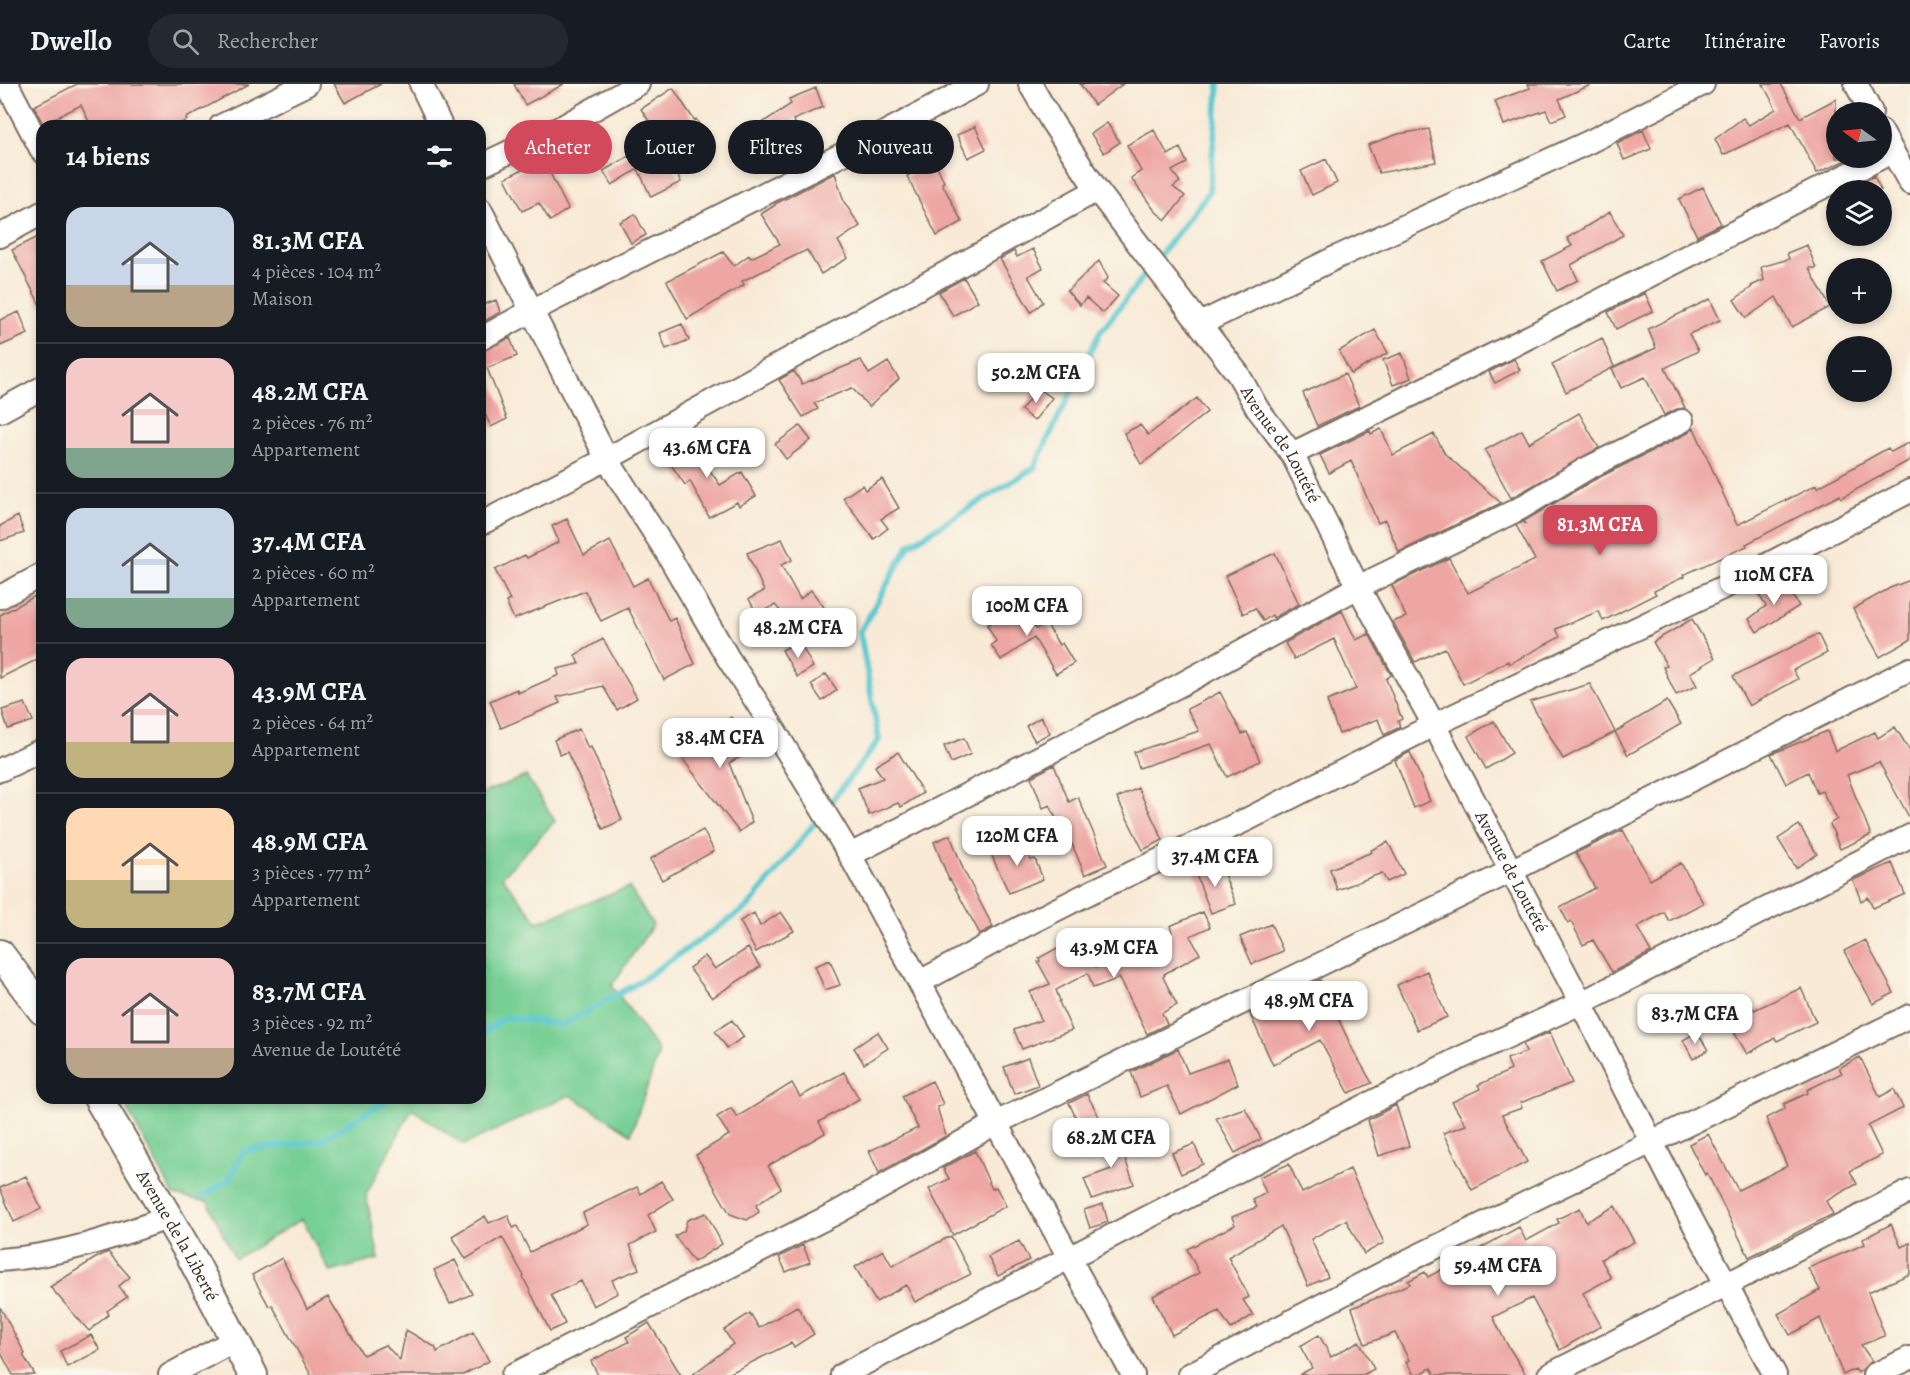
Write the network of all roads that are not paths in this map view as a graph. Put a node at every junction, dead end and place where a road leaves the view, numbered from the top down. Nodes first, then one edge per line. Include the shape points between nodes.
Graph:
1 (7, 84) edge
2 (307, 84) edge
3 (421, 84) edge
4 (638, 84) edge
5 (977, 84) edge
6 (1030, 84) edge
7 (1703, 84) edge
8 (1856, 84) edge
9 (1866, 102) edge
10 (233, 120) edge
11 (438, 120) edge
12 (36, 140) edge
13 (1892, 154) edge
14 (486, 163) edge
15 (1860, 168) edge
16 (1910, 183) edge
17 (1097, 190) junction
18 (36, 216) edge
19 (486, 220) edge
20 (0, 236) edge
21 (533, 310) junction
22 (1200, 324) junction
23 (486, 336) edge
24 (36, 391) edge
25 (0, 411) edge
26 (1682, 421) dead end
27 (1292, 454) junction
28 (607, 459) junction
29 (1910, 490) edge
30 (486, 521) edge
31 (36, 578) edge
32 (1358, 587) junction
33 (0, 597) edge
34 (1910, 669) edge
35 (1434, 725) junction
36 (36, 753) edge
37 (0, 770) edge
38 (1910, 836) edge
39 (850, 855) junction
40 (1511, 871) junction
41 (0, 954) edge
42 (920, 982) junction
43 (36, 1002) edge
44 (1581, 1003) junction
45 (1910, 1016) edge
46 (101, 1104) edge
47 (996, 1123) junction
48 (1652, 1144) junction
49 (1910, 1191) edge
50 (167, 1218) junction
51 (1071, 1258) junction
52 (0, 1260) edge
53 (1726, 1285) junction
54 (235, 1340) junction
55 (1910, 1358) edge
56 (170, 1375) edge
57 (253, 1375) edge
58 (513, 1375) edge
59 (842, 1375) edge
60 (1133, 1375) edge
61 (1190, 1375) edge
62 (1549, 1375) edge
63 (1775, 1375) edge
64 (1874, 1375) edge

1 - 12 street
2 - 10 street
3 - 11 street
4 - 14 street via 562,127
5 - 21 street
6 - 17 street, Avenue de Loutété
7 - 22 street
8 - 9 street
13 - 16 street
15 - 27 street
17 - 22 street, Avenue de Loutété
17 - 28 street
18 - 20 street
19 - 21 street
21 - 23 street
21 - 28 street
22 - 27 street, Avenue de Loutété
24 - 25 street
26 - 32 street via 1586,469 1491,524
27 - 32 street, Avenue de Loutété
28 - 30 street
28 - 39 street
29 - 35 street via 1726,586
31 - 33 street
32 - 35 street, Avenue de Loutété
32 - 39 street via 1182,684
34 - 40 street
35 - 40 street, Avenue de Loutété
35 - 42 street via 1093,891
36 - 37 street
38 - 44 street
39 - 42 street
40 - 44 street, Avenue de Loutété
40 - 47 street
41 - 43 street
42 - 47 street
44 - 48 street, Avenue de Loutété
44 - 51 street via 1333,1121
45 - 48 street
46 - 50 street, Avenue de la Liberté
47 - 51 street
47 - 58 street via 836,1213
48 - 53 street, Avenue de Loutété
48 - 61 street via 1389,1270
49 - 53 street
50 - 52 street via 104,1241
50 - 54 street, Avenue de la Liberté
51 - 59 street
51 - 60 street
53 - 62 street
53 - 63 street, Avenue de Loutété
54 - 56 street
54 - 57 street, Avenue de la Liberté
55 - 64 street

